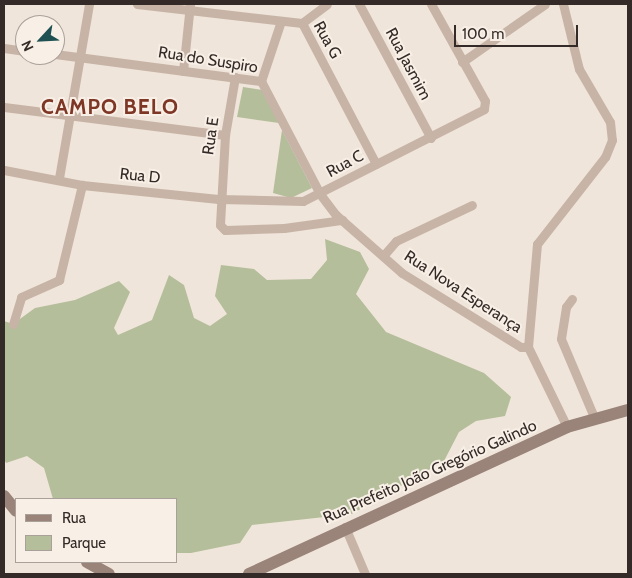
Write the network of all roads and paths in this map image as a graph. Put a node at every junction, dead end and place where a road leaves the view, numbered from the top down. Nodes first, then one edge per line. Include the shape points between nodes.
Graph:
1 (89, 4) edge
2 (137, 4) edge
3 (327, 4) edge
4 (359, 4) edge
5 (431, 4) edge
6 (545, 4) edge
7 (563, 4) edge
8 (190, 8) edge
9 (281, 21) junction
10 (302, 23) junction
11 (65, 55) edge
12 (78, 57) junction
13 (462, 62) junction
14 (183, 71) junction
15 (235, 77) junction
16 (261, 81) junction
17 (4, 107) edge
18 (71, 116) junction
19 (225, 135) junction
20 (430, 138) junction
21 (376, 164) junction
22 (4, 170) edge
23 (59, 178) junction
24 (82, 185) junction
25 (320, 194) junction
26 (218, 199) junction
27 (472, 205) dead end
28 (342, 220) junction
29 (383, 256) junction
30 (572, 299) dead end
31 (13, 324) dead end
32 (528, 347) junction
33 (628, 410) edge
34 (594, 417) junction
35 (566, 427) junction
36 (4, 496) edge
37 (15, 510) edge
38 (345, 527) junction
39 (89, 563) edge
40 (268, 570) edge
41 (110, 574) edge
42 (249, 574) edge
43 (365, 574) edge

1 - 12 street
2 - 8 street, Rua G
3 - 10 street
4 - 20 street, Rua Jasmim
5 - 13 street
6 - 13 street
7 - 32 street via 580,69 610,122 612,140 596,169 539,236
8 - 9 street, Rua G
8 - 14 street
9 - 10 street, Rua G
9 - 16 street
10 - 21 street, Rua G
11 - 12 street, Rua do Suspiro
12 - 14 street, Rua do Suspiro
12 - 18 street
13 - 20 street, Rua C via 485,101 478,115
14 - 15 street, Rua do Suspiro
15 - 16 street, Rua do Suspiro
15 - 19 street, Rua E
16 - 25 street, Rua do Suspiro
17 - 18 street
18 - 19 street
18 - 23 street
19 - 26 street, Rua E
20 - 21 street, Rua C
21 - 25 street, Rua C
22 - 23 street, Rua D
23 - 24 street, Rua D
24 - 26 street, Rua D
24 - 31 street via 60,280 21,297
25 - 26 street, Rua C via 288,204
25 - 28 street, Rua Nova Esperança
26 - 28 street, Rua E via 220,226 226,230
27 - 29 street via 396,241
28 - 29 street, Rua Nova Esperança
29 - 32 street, Rua Nova Esperança via 402,273 520,347
30 - 34 street via 566,307 561,339
32 - 35 street
33 - 34 main road, Rua Prefeito João Gregório Galindo
34 - 35 main road, Rua Prefeito João Gregório Galindo
35 - 38 main road, Rua Prefeito João Gregório Galindo
36 - 37 main road
38 - 40 main road, Rua Prefeito João Gregório Galindo
38 - 43 street
39 - 41 main road
40 - 42 main road, Rua Prefeito João Gregório Galindo

